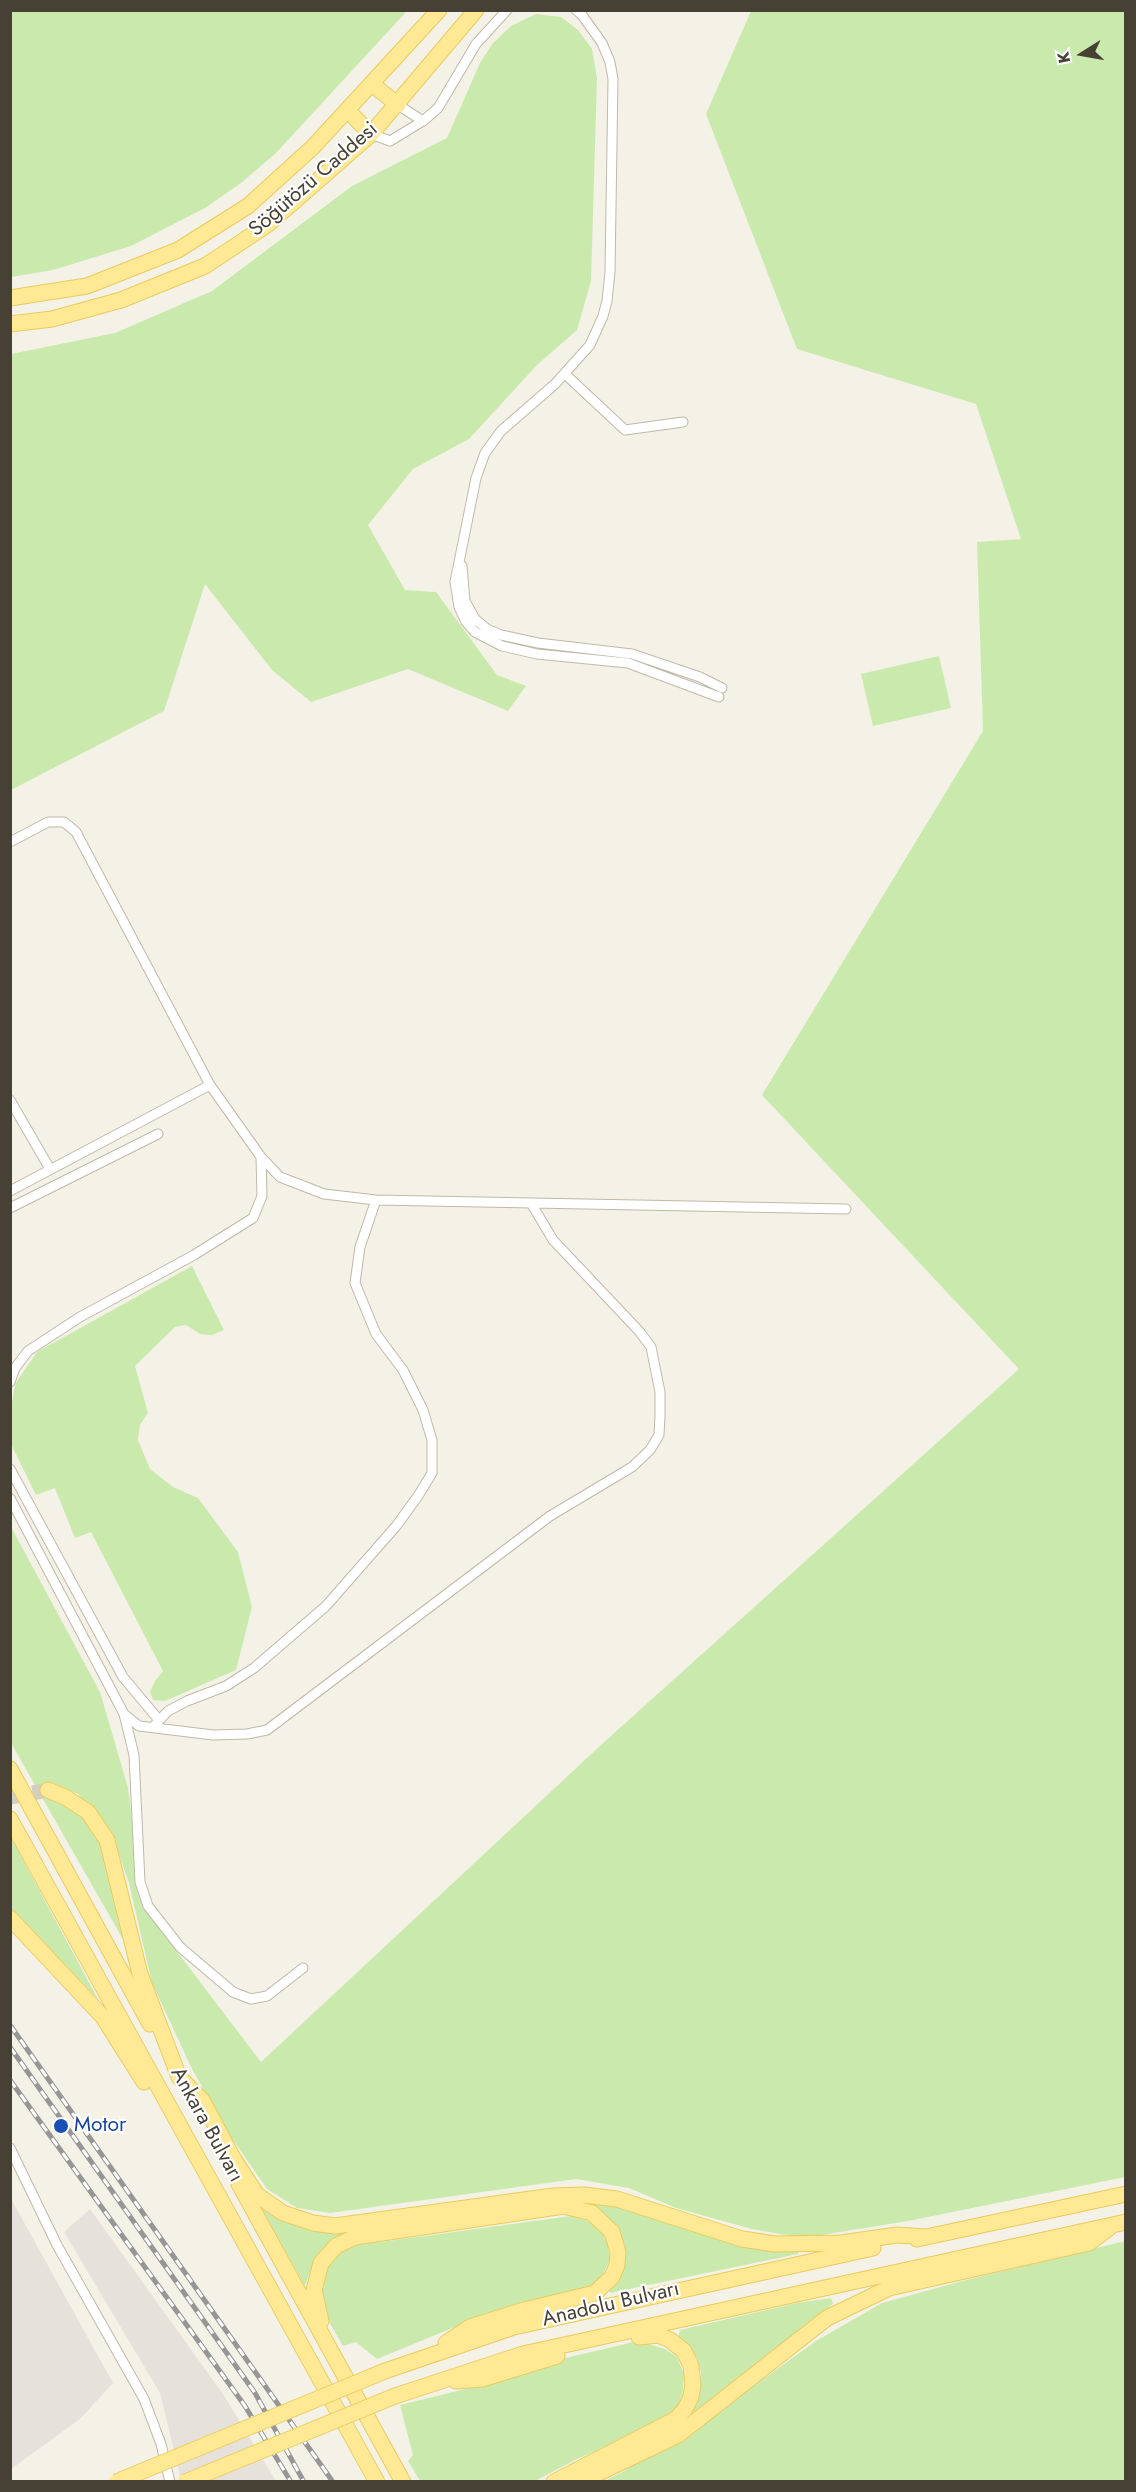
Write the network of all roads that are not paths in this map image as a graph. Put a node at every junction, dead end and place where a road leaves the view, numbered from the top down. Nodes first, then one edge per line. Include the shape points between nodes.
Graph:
1 (439, 10) edge
2 (476, 10) edge
3 (507, 10) edge
4 (576, 10) edge
5 (372, 84) junction
6 (398, 105) junction
7 (348, 111) junction
8 (423, 121) junction
9 (371, 134) junction
10 (10, 298) edge
11 (10, 324) edge
12 (566, 374) junction
13 (683, 422) dead end
14 (720, 692) dead end
15 (10, 842) edge
16 (210, 1085) junction
17 (10, 1100) edge
18 (158, 1134) dead end
19 (261, 1157) junction
20 (50, 1169) junction
21 (10, 1191) edge
22 (376, 1200) junction
23 (531, 1203) junction
24 (10, 1208) edge
25 (846, 1209) dead end
26 (10, 1382) edge
27 (10, 1469) edge
28 (10, 1498) edge
29 (124, 1714) junction
30 (156, 1724) junction
31 (10, 1768) edge
32 (48, 1790) tunnel mouth
33 (10, 1819) edge
34 (10, 1918) edge
35 (303, 1968) dead end
36 (179, 2077) junction
37 (10, 2148) edge
38 (215, 2192) junction
39 (1125, 2194) edge
40 (1120, 2223) edge
41 (926, 2237) junction
42 (327, 2344) junction
43 (425, 2357) junction
44 (429, 2384) junction
45 (392, 2463) junction
46 (116, 2481) edge
47 (170, 2481) edge
48 (185, 2481) edge
49 (377, 2481) edge
50 (403, 2481) edge
51 (410, 2481) edge
52 (554, 2481) edge
53 (580, 2481) edge

1 - 5 main road, Söğütözü Caddesi
2 - 6 main road, Söğütözü Caddesi
3 - 8 street via 476,44 438,108
4 - 12 street via 602,43 613,79 610,272 603,316 590,345
5 - 6 main road
5 - 7 main road, Söğütözü Caddesi
6 - 8 street
6 - 9 main road, Söğütözü Caddesi
7 - 9 main road
7 - 10 main road, Söğütözü Caddesi via 248,206 178,250 87,286
8 - 9 street via 390,141
9 - 11 main road, Söğütözü Caddesi via 267,225 205,266 121,300 52,319
12 - 13 street via 625,430
12 - 14 street via 501,431 485,453 476,478 455,582 466,622 486,640 502,646 537,654 628,663
15 - 16 street via 48,822 64,822 76,832
16 - 19 street
16 - 20 street
17 - 20 street
18 - 24 street
19 - 22 street via 279,1177 324,1194
19 - 26 street via 262,1196 253,1218 28,1351
20 - 21 street
22 - 23 street
22 - 30 street via 360,1247 355,1283 376,1334 403,1370 423,1410 432,1440 432,1473 397,1525 326,1606 254,1668 226,1686 168,1711
23 - 25 street
23 - 30 street via 553,1240 651,1347 660,1408 659,1435 650,1450 632,1467 550,1516 267,1730 213,1735
27 - 30 street via 123,1677
28 - 29 street
29 - 30 street via 139,1726
29 - 35 street via 134,1755 140,1882 147,1906 180,1947 233,1992 251,1999 267,1996
31 - 36 main road, Ankara Bulvarı
32 - 36 main road via 88,1812 108,1840 140,1974
33 - 38 main road, Ankara Bulvarı
34 - 38 main road via 113,2030 181,2148
36 - 41 main road via 202,2100 257,2195 283,2213 313,2223 359,2224 584,2195 617,2199 742,2239 775,2244 802,2246 897,2235
36 - 42 main road, Ankara Bulvarı
37 - 47 street via 57,2245 144,2399
38 - 49 main road, Ankara Bulvarı
39 - 41 main road, Anadolu Bulvarı
40 - 44 main road, Anadolu Bulvarı via 524,2354
40 - 53 main road via 1089,2243 901,2283 879,2293 827,2318 678,2434
41 - 43 main road, Anadolu Bulvarı via 514,2327
42 - 43 main road via 315,2300 316,2278 328,2255 355,2237 564,2206 592,2213 612,2232 617,2265 612,2277 595,2293 470,2327
42 - 45 main road, Ankara Bulvarı
43 - 46 main road, Anadolu Bulvarı, bridge
44 - 48 main road, Anadolu Bulvarı, bridge
44 - 52 main road via 482,2379 652,2334 670,2340 684,2351 693,2384 685,2409 676,2418
45 - 50 main road, Ankara Bulvarı
45 - 51 main road

